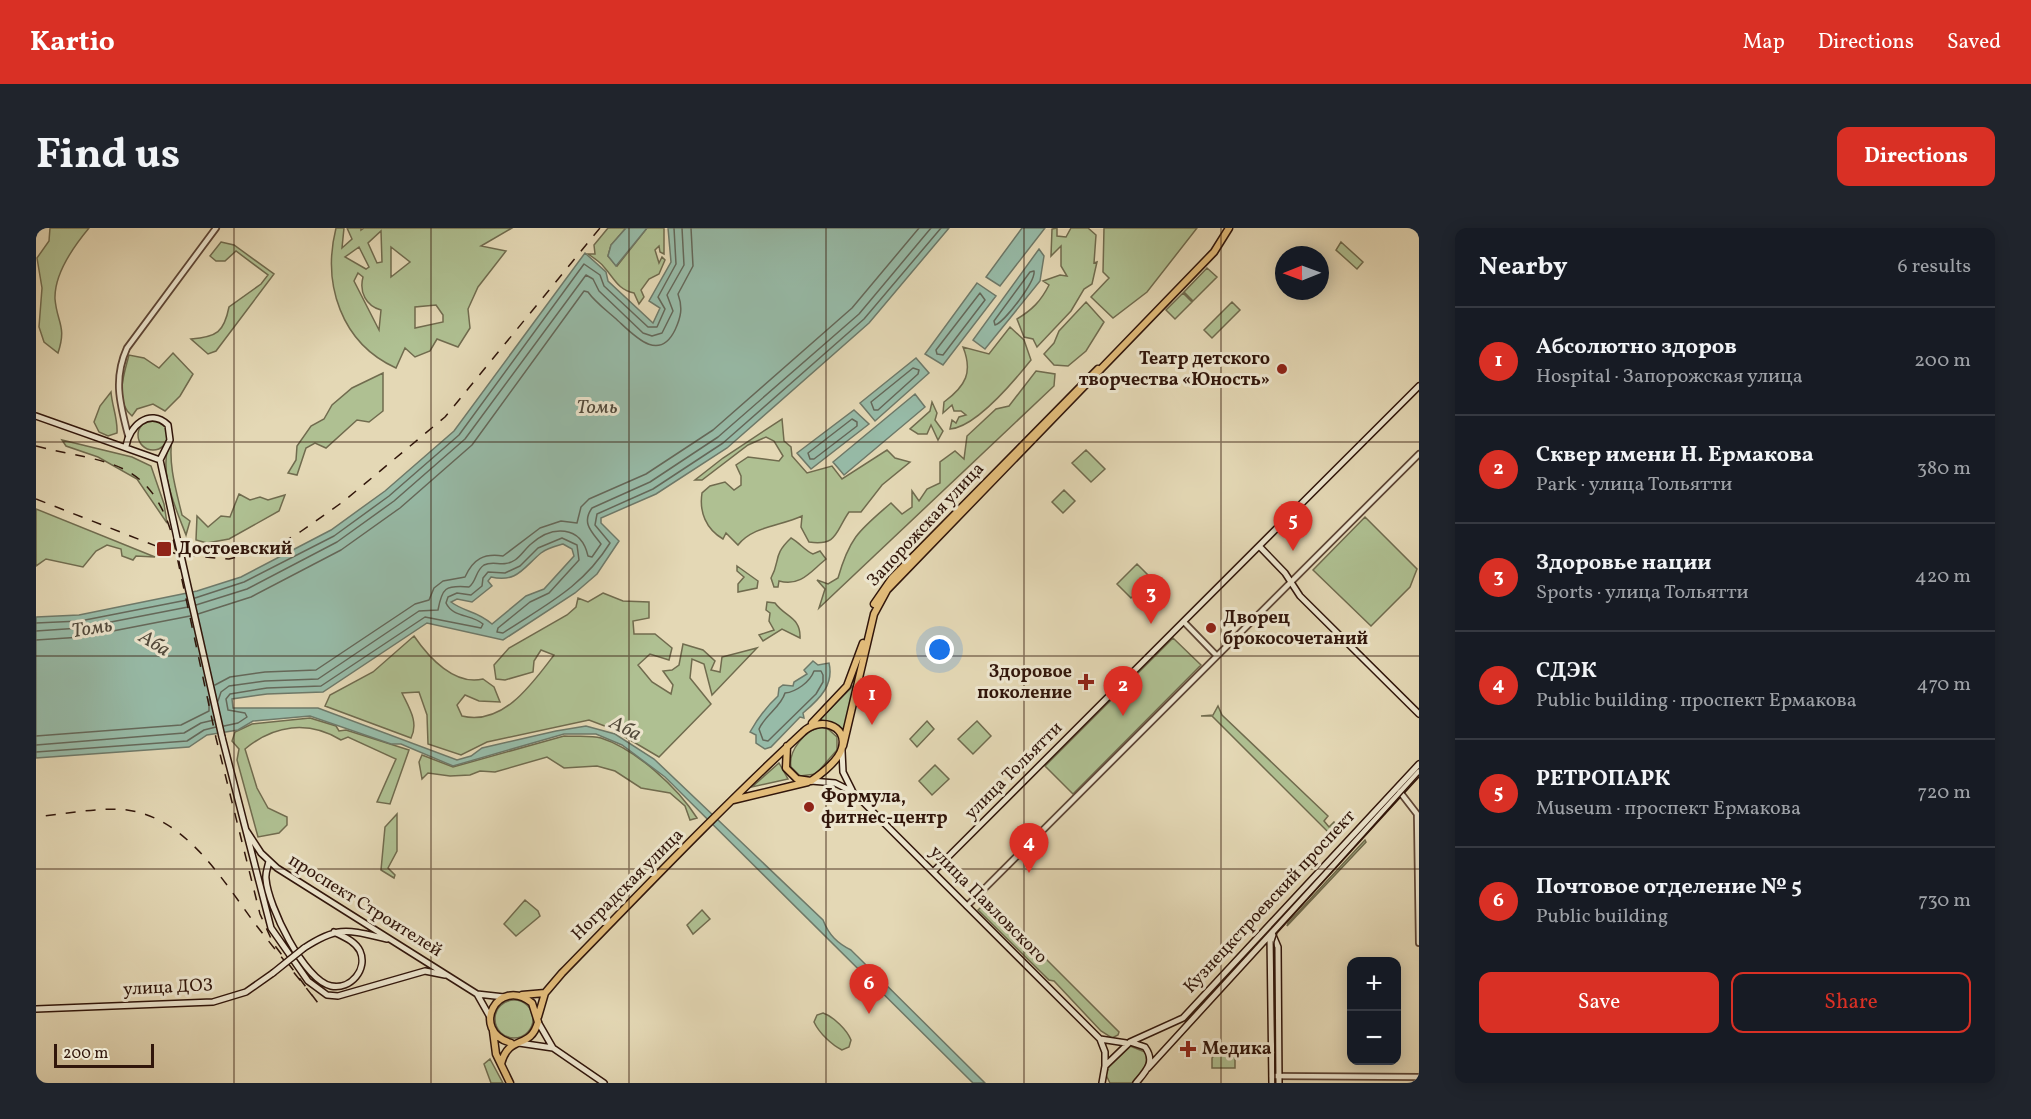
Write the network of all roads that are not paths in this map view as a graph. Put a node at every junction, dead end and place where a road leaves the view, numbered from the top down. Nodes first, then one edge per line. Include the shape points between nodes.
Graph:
1 (216, 228) edge
2 (1229, 228) edge
3 (1103, 365) junction
4 (1419, 386) edge
5 (36, 416) edge
6 (128, 435) junction
7 (126, 446) junction
8 (1419, 454) edge
9 (160, 460) junction
10 (1260, 547) junction
11 (1290, 582) junction
12 (1184, 622) junction
13 (1217, 656) junction
14 (1419, 714) edge
15 (807, 728) junction
16 (787, 746) junction
17 (842, 748) junction
18 (1418, 767) edge
19 (811, 781) junction
20 (1398, 791) junction
21 (853, 792) junction
22 (733, 800) junction
23 (242, 824) junction
24 (261, 853) junction
25 (253, 860) junction
26 (269, 861) junction
27 (934, 871) junction
28 (967, 906) junction
29 (1275, 926) junction
30 (334, 932) junction
31 (1262, 934) junction
32 (1272, 935) junction
33 (388, 940) junction
34 (1419, 943) edge
35 (1259, 949) junction
36 (1271, 950) junction
37 (445, 975) junction
38 (545, 993) junction
39 (477, 994) junction
40 (519, 996) junction
41 (504, 997) junction
42 (36, 1009) edge
43 (490, 1017) junction
44 (538, 1020) junction
45 (493, 1031) junction
46 (1100, 1039) junction
47 (511, 1043) junction
48 (519, 1043) junction
49 (1128, 1043) junction
50 (553, 1048) junction
51 (501, 1064) junction
52 (1104, 1066) junction
53 (1149, 1068) junction
54 (1419, 1077) edge
55 (1275, 1080) edge
56 (1104, 1081) edge
57 (510, 1083) edge
58 (604, 1083) edge
59 (1136, 1083) edge

1 - 6 street via 122,359 118,396
2 - 3 main road, Запорожская улица via 1214,252
3 - 15 main road, Запорожская улица via 884,588 870,613 851,680
3 - 17 main road, Запорожская улица via 887,590 874,614
4 - 10 main road, улица Тольятти
5 - 7 main road
6 - 7 main road
6 - 9 main road via 142,420 162,420 168,425 170,440
7 - 9 main road
8 - 11 street
9 - 23 main road, bridge
10 - 11 main road
10 - 12 main road, улица Тольятти
11 - 13 street
11 - 14 main road
12 - 13 street
12 - 27 main road, улица Тольятти
13 - 28 street
15 - 16 main road
15 - 17 main road via 821,722 832,726 840,734
16 - 19 main road via 786,768 797,779
16 - 22 main road, Ноградская улица
17 - 19 main road
17 - 21 main road, улица Павловского via 843,772
18 - 20 main road, Кузнецкстроевский проспект
19 - 21 main road, улица Павловского via 835,783
19 - 22 main road
20 - 29 main road, Кузнецкстроевский проспект
20 - 34 street via 1417,814
21 - 27 main road, улица Павловского
22 - 38 main road, Ноградская улица
23 - 24 main road, проспект Строителей
23 - 25 main road
24 - 25 main road
24 - 26 main road, проспект Строителей
25 - 37 main road via 271,928 319,991 338,996 425,971
26 - 30 main road via 266,880 276,918 287,939 317,977 331,986 344,986 360,972 362,961 352,941
26 - 33 main road, проспект Строителей via 382,932
27 - 28 main road, улица Павловского
28 - 46 main road, улица Павловского
29 - 31 main road, Кузнецкстроевский проспект
29 - 32 main road
29 - 32 main road
30 - 33 main road via 357,932
30 - 42 main road, улица ДОЗ, bridge via 304,948 246,992 213,1002
31 - 32 main road
31 - 49 main road, Кузнецкстроевский проспект via 1180,1021
32 - 35 main road, Кузнецкстроевский проспект
32 - 36 main road
32 - 55 main road via 1278,947
33 - 37 main road, проспект Строителей
35 - 36 main road via 1266,945
35 - 53 main road, Кузнецкстроевский проспект
36 - 55 main road
37 - 39 main road, проспект Строителей
38 - 40 main road
38 - 44 main road
39 - 41 main road
39 - 43 main road
40 - 41 main road
40 - 44 main road via 532,1003
41 - 43 main road via 494,1005
43 - 45 main road
44 - 48 main road via 532,1035
44 - 50 main road
45 - 47 main road
45 - 51 main road
46 - 49 main road
46 - 52 main road via 1105,1052
47 - 48 main road
47 - 51 main road
48 - 50 main road
49 - 52 main road
49 - 53 main road via 1140,1044 1148,1050
50 - 58 main road
51 - 57 main road
52 - 56 main road
53 - 59 main road, Кузнецкстроевский проспект
54 - 55 street

